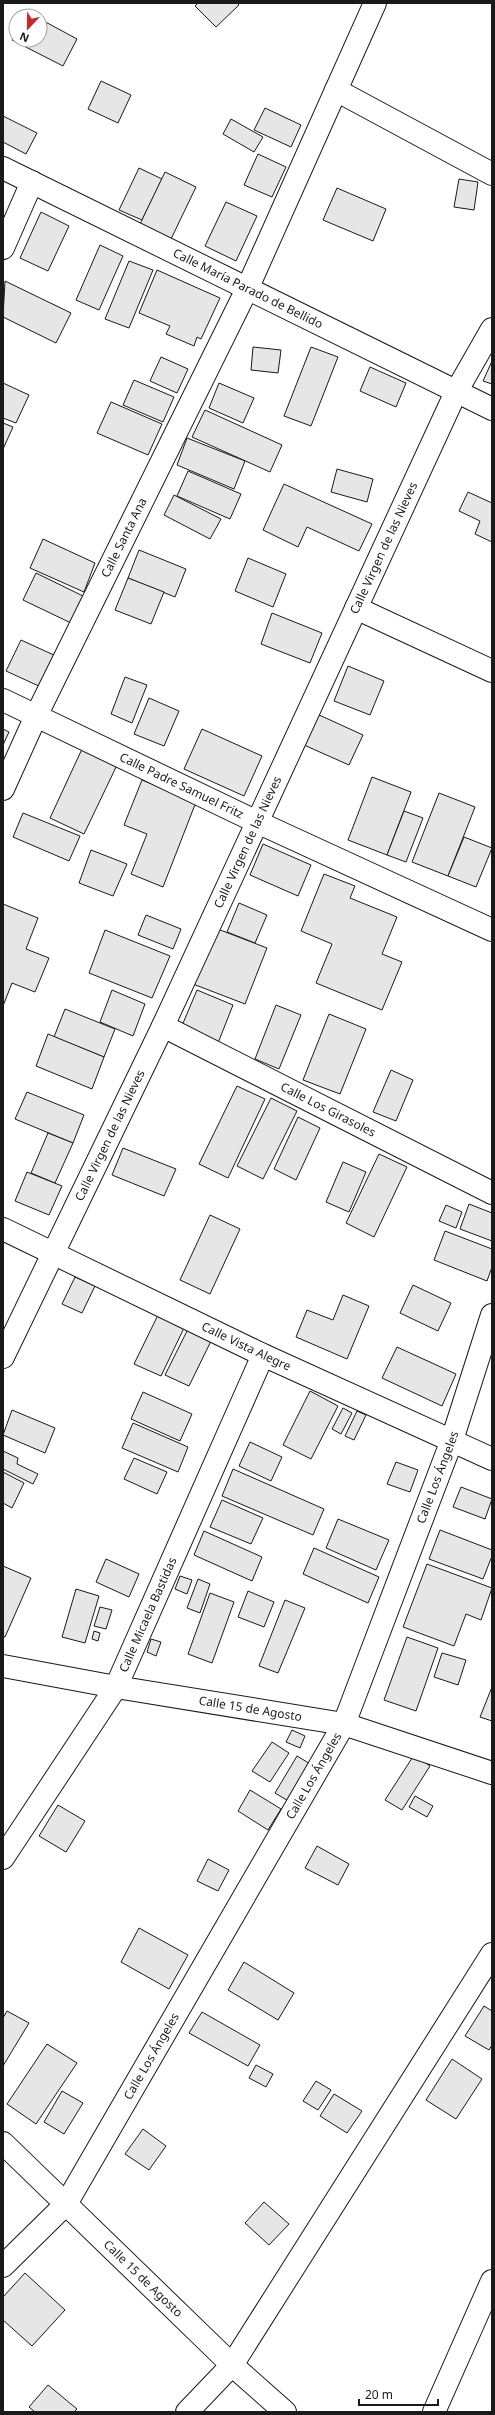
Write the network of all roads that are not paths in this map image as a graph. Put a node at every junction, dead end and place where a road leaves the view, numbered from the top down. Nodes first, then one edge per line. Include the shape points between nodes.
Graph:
1 (375, 3) edge
2 (336, 90) junction
3 (3, 168) edge
4 (492, 174) edge
5 (32, 182) junction
6 (3, 248) edge
7 (248, 287) junction
8 (492, 329) edge
9 (456, 392) junction
10 (492, 409) edge
11 (356, 608) junction
12 (492, 670) edge
13 (3, 700) edge
14 (36, 716) junction
15 (3, 789) edge
16 (257, 822) junction
17 (492, 930) edge
18 (164, 1026) junction
19 (492, 1193) edge
20 (3, 1229) edge
21 (52, 1253) junction
22 (492, 1315) edge
23 (263, 1355) junction
24 (3, 1357) edge
25 (452, 1440) junction
26 (492, 1460) edge
27 (3, 1666) edge
28 (116, 1687) junction
29 (344, 1724) junction
30 (492, 1773) edge
31 (3, 1858) edge
32 (492, 1954) edge
33 (3, 2144) edge
34 (66, 2204) junction
35 (3, 2266) edge
36 (492, 2281) edge
37 (232, 2365) junction
38 (187, 2412) edge
39 (285, 2412) edge
40 (434, 2412) edge

1 - 2 street, Calle Santa Ana
2 - 4 street
2 - 7 street, Calle Santa Ana
3 - 5 street, Calle María Parado de Bellido
5 - 6 street
5 - 7 street, Calle María Parado de Bellido
7 - 9 street, Calle María Parado de Bellido
7 - 14 street, Calle Santa Ana
8 - 9 street, Calle Virgen de las Nieves
9 - 10 street, Calle María Parado de Bellido
9 - 11 street, Calle Virgen de las Nieves
11 - 12 street
11 - 16 street, Calle Virgen de las Nieves
13 - 14 street, Calle Padre Samuel Fritz
14 - 15 street, Calle Santa Ana
14 - 16 street, Calle Padre Samuel Fritz
16 - 17 street, Calle Padre Samuel Fritz
16 - 18 street, Calle Virgen de las Nieves
18 - 19 street, Calle Los Girasoles
18 - 21 street, Calle Virgen de las Nieves
20 - 21 street, Calle Vista Alegre
21 - 23 street, Calle Vista Alegre
21 - 24 street, Calle Virgen de las Nieves
22 - 25 street, Calle Los Ángeles
23 - 25 street, Calle Vista Alegre
23 - 28 street, Calle Micaela Bastidas
25 - 26 street, Calle Vista Alegre
25 - 29 street, Calle Los Ángeles
27 - 28 street, Calle 15 de Agosto
28 - 29 street, Calle 15 de Agosto
28 - 31 street, Calle Micaela Bastidas
29 - 30 street, Calle 15 de Agosto
29 - 34 street, Calle Los Ángeles
32 - 37 street
33 - 34 street, Calle 15 de Agosto
34 - 35 street, Calle Los Ángeles
34 - 37 street, Calle 15 de Agosto
36 - 40 street
37 - 38 street
37 - 39 street, Calle 15 de Agosto

